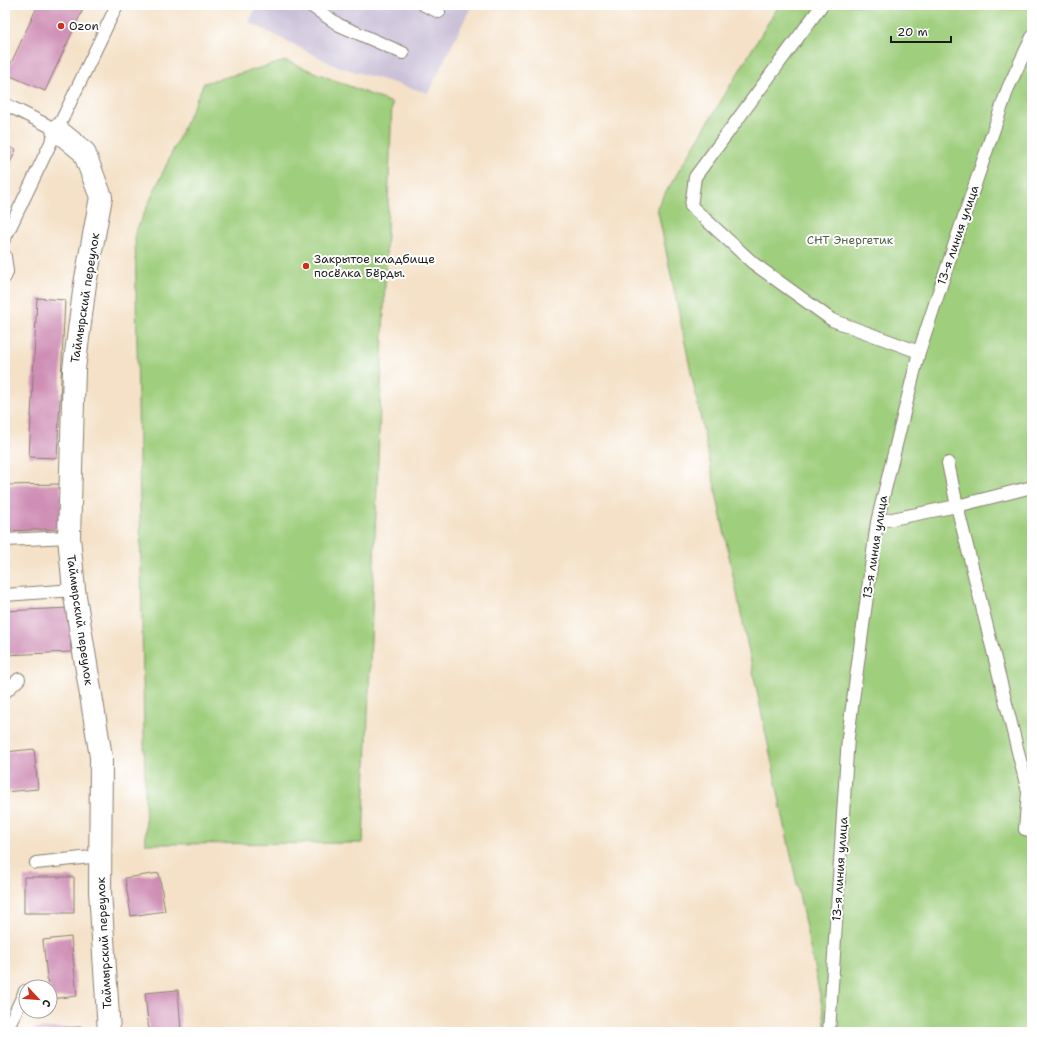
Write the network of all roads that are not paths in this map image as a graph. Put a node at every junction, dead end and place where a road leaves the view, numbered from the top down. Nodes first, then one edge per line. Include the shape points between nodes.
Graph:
1 (117, 5) edge
2 (310, 5) edge
3 (424, 5) edge
4 (822, 5) edge
5 (439, 12) dead end
6 (1032, 37) edge
7 (403, 54) dead end
8 (5, 104) edge
9 (57, 130) junction
10 (5, 238) edge
11 (5, 256) edge
12 (5, 277) edge
13 (919, 352) junction
14 (948, 463) dead end
15 (1032, 487) edge
16 (957, 506) junction
17 (877, 522) junction
18 (69, 537) junction
19 (5, 540) edge
20 (74, 590) junction
21 (5, 595) edge
22 (19, 679) dead end
23 (5, 692) edge
24 (1032, 831) edge
25 (100, 856) junction
26 (36, 863) dead end
27 (18, 1006) edge
28 (7, 1032) edge
29 (109, 1032) edge
30 (829, 1032) edge

1 - 9 lane
2 - 7 lane via 339,25
3 - 5 lane
4 - 13 lane via 695,177 691,206 753,263 832,320
6 - 13 lane, 13-я линия улица via 1008,88
8 - 9 lane
9 - 10 lane
9 - 18 street, Таймырский переулок via 84,152 101,197 85,284 74,369
11 - 12 lane
13 - 17 lane, 13-я линия улица
14 - 16 lane
15 - 16 lane
16 - 17 lane
16 - 24 lane via 1028,792 1025,829
17 - 30 lane, 13-я линия улица via 848,737
18 - 19 lane
18 - 20 street, Таймырский переулок
20 - 21 lane
20 - 25 street, Таймырский переулок via 101,757
22 - 23 lane
25 - 26 lane
25 - 29 street, Таймырский переулок
27 - 28 lane

